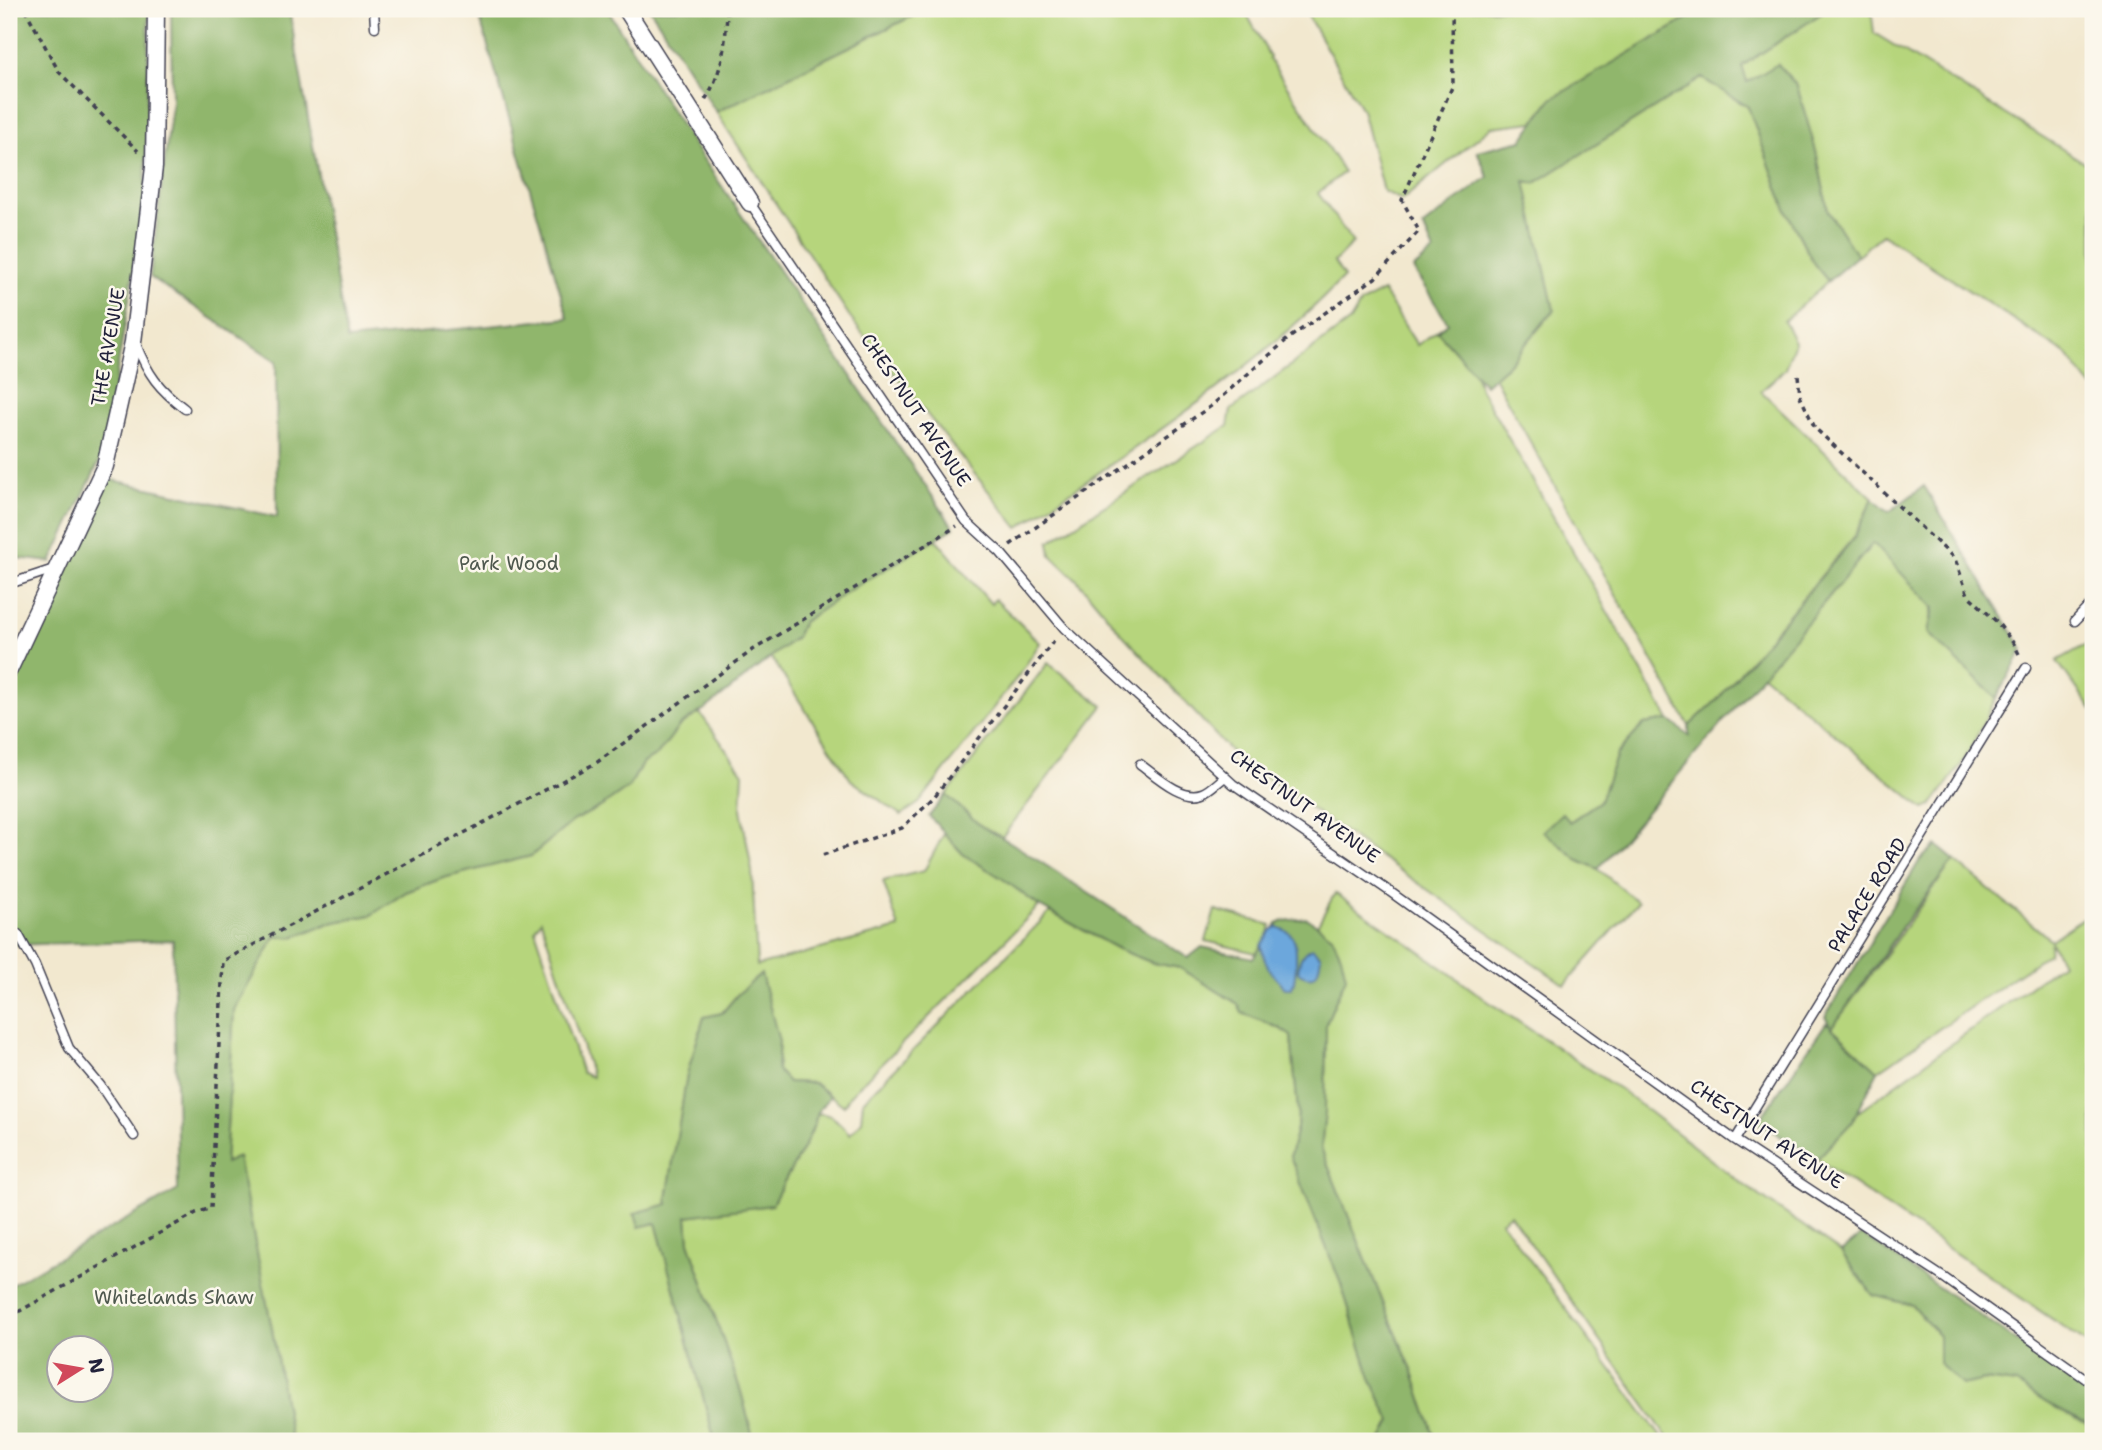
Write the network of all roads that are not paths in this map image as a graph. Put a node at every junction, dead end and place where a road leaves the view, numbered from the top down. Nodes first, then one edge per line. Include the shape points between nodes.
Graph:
1 (156, 9) edge
2 (374, 9) edge
3 (626, 9) edge
4 (375, 27) dead end
5 (750, 203) joint
6 (134, 338) junction
7 (185, 410) dead end
8 (57, 568) junction
9 (9, 584) edge
10 (2093, 602) edge
11 (2075, 621) dead end
12 (2026, 667) road end
13 (9, 670) edge
14 (1140, 764) dead end
15 (1225, 776) junction
16 (9, 934) edge
17 (134, 1136) dead end
18 (1735, 1140) junction
19 (2093, 1384) edge

1 - 6 street, THE AVENUE via 154,167
2 - 4 lane
3 - 5 street, CHESTNUT AVENUE
5 - 15 lane, CHESTNUT AVENUE via 966,521 1000,552 1064,628
6 - 7 lane via 145,369
6 - 8 street, THE AVENUE via 105,466
8 - 9 lane
8 - 13 street, THE AVENUE
10 - 11 lane
12 - 18 lane, PALACE ROAD
14 - 15 lane via 1171,788 1194,796
15 - 18 lane, CHESTNUT AVENUE
16 - 17 lane via 18,934 35,965 69,1048
18 - 19 lane, CHESTNUT AVENUE via 1943,1277

